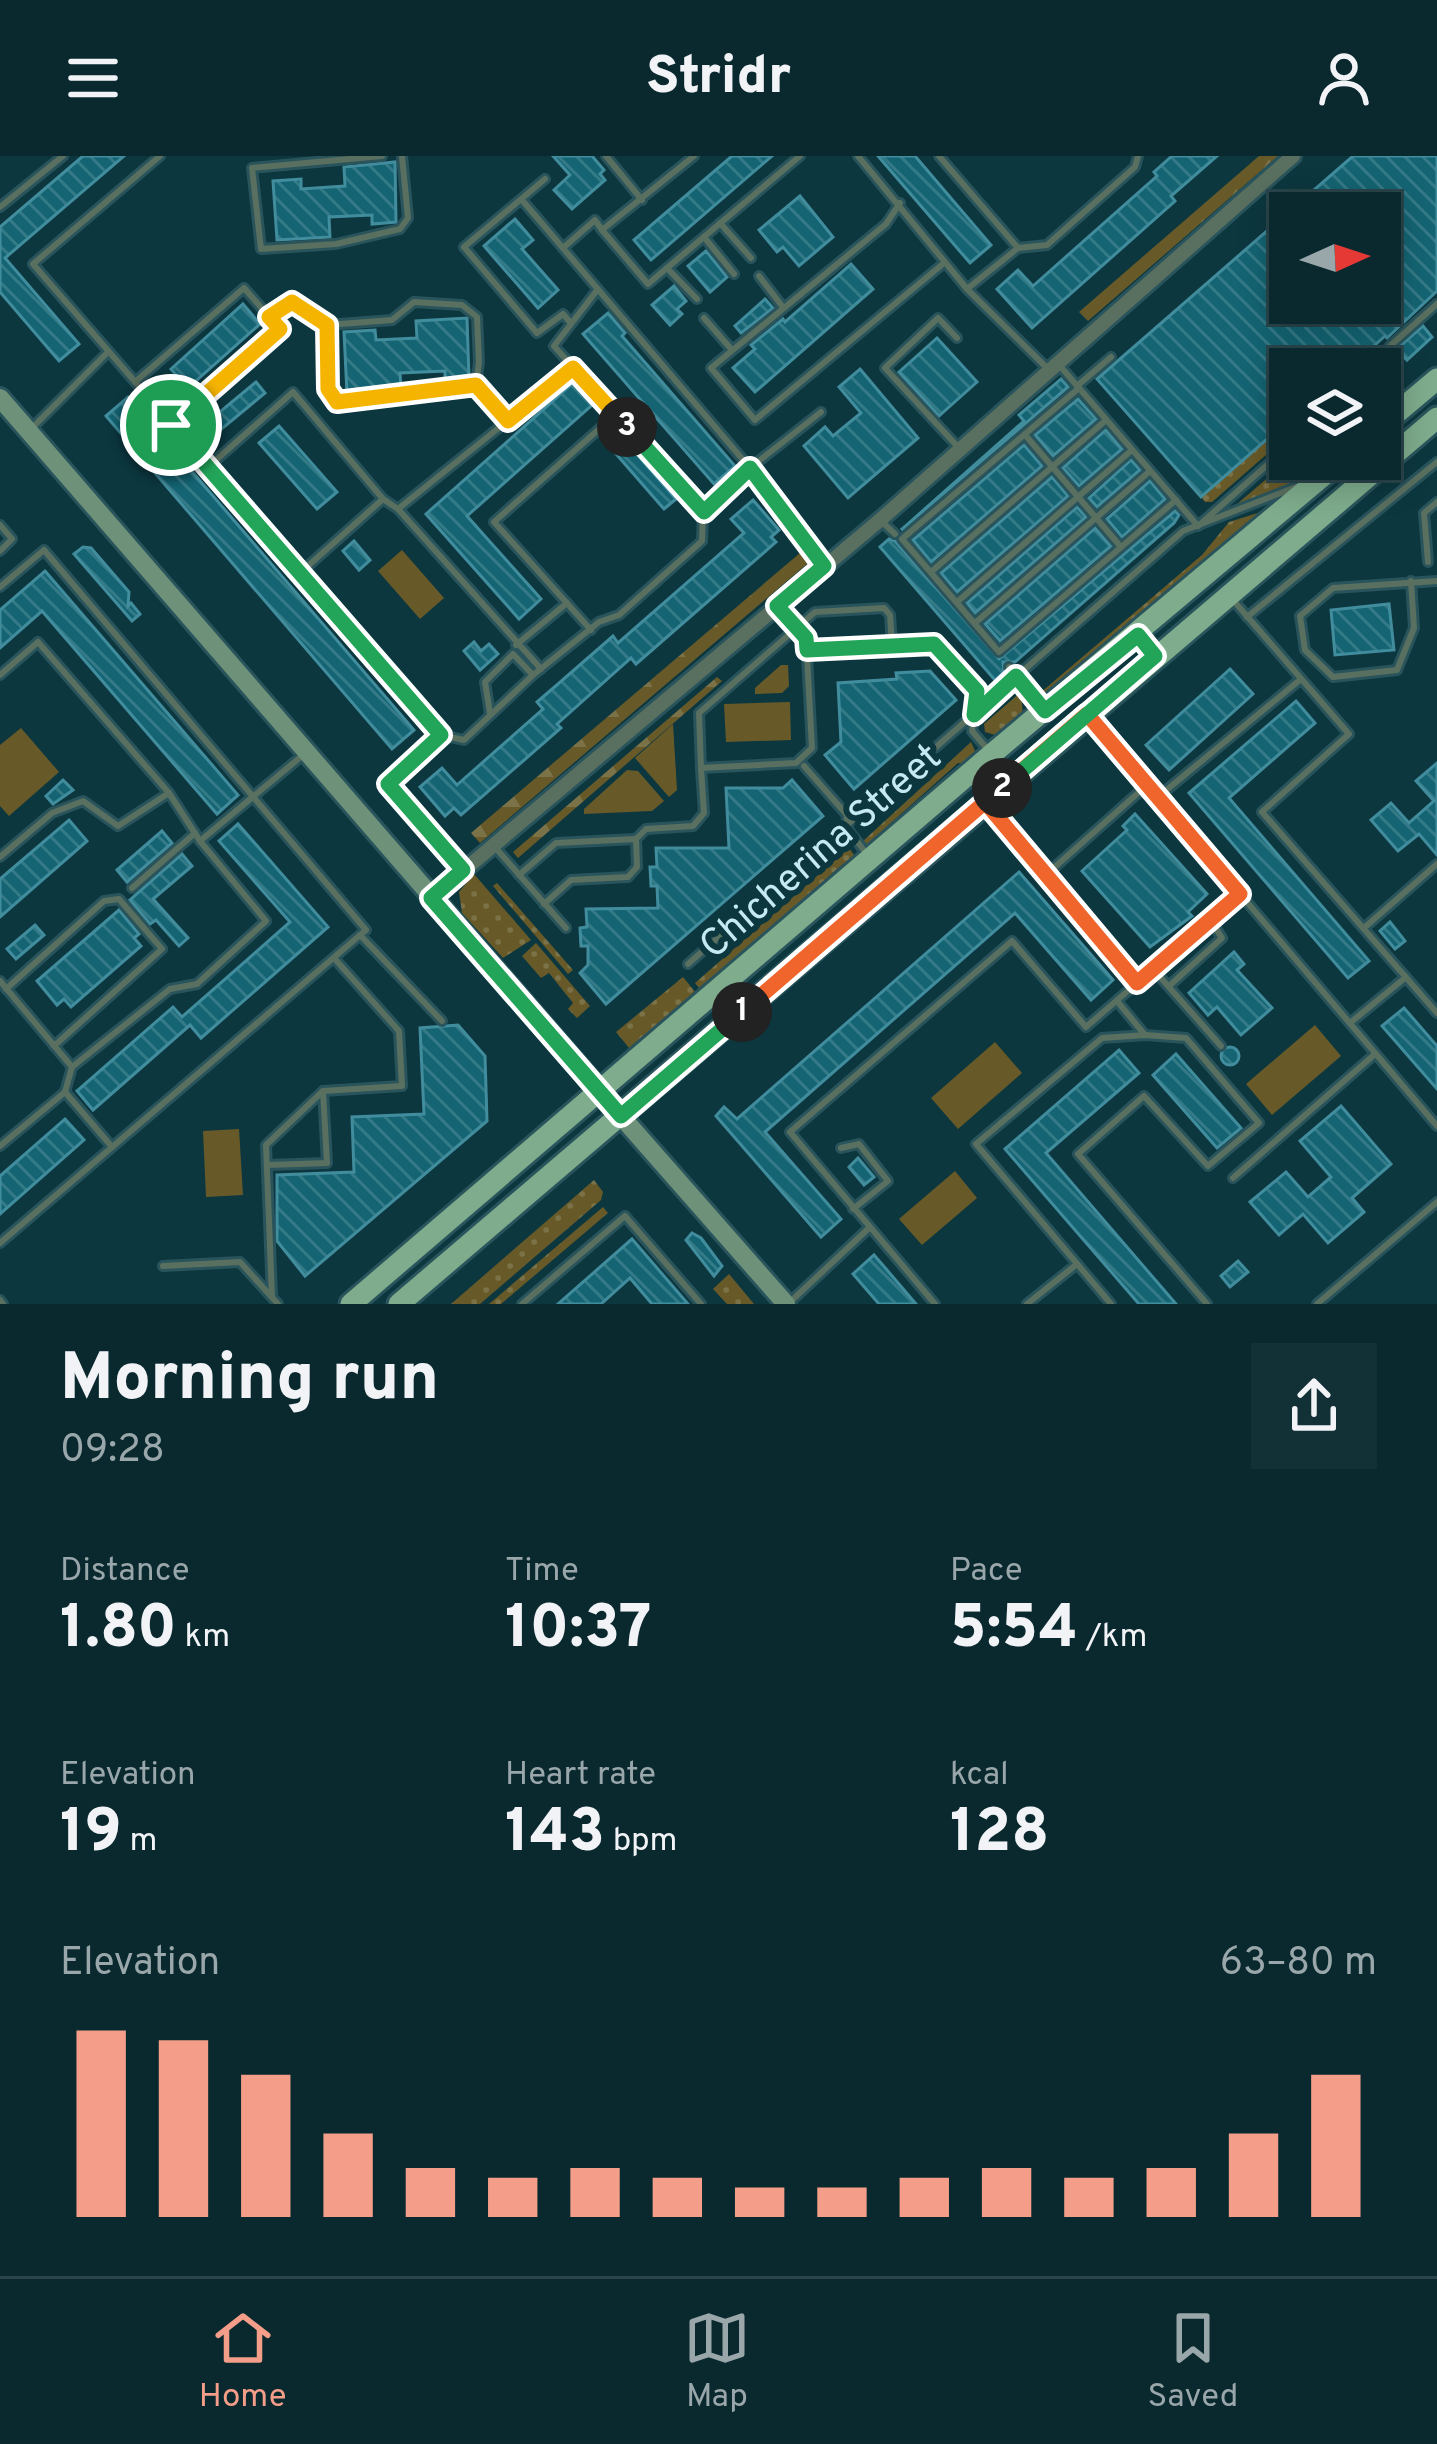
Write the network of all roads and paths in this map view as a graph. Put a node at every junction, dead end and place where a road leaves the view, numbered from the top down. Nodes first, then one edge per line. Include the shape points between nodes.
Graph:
1 (160, 156) edge
2 (382, 156) edge
3 (402, 156) edge
4 (606, 156) edge
5 (694, 156) edge
6 (799, 156) edge
7 (858, 156) edge
8 (939, 156) edge
9 (1138, 156) edge
10 (1292, 156) edge
11 (59, 157) edge
12 (294, 160) edge
13 (545, 179) dead end
14 (521, 200) junction
15 (642, 200) junction
16 (900, 202) junction
17 (0, 207) edge
18 (720, 223) junction
19 (602, 230) junction
20 (704, 237) junction
21 (563, 248) junction
22 (1018, 248) junction
23 (751, 258) dead end
24 (944, 263) junction
25 (667, 268) junction
26 (734, 274) dead end
27 (759, 276) dead end
28 (598, 289) junction
29 (967, 289) junction
30 (697, 299) dead end
31 (1437, 304) edge
32 (782, 305) junction
33 (269, 317) junction
34 (704, 318) dead end
35 (570, 322) junction
36 (327, 325) junction
37 (957, 338) dead end
38 (1388, 348) edge
39 (732, 350) junction
40 (108, 352) junction
41 (1111, 358) dead end
42 (1054, 367) junction
43 (573, 368) junction
44 (1437, 379) edge
45 (135, 382) junction
46 (476, 385) junction
47 (1078, 387) junction
48 (0, 398) edge
49 (1401, 410) edge
50 (821, 412) dead end
51 (615, 415) junction
52 (1437, 418) edge
53 (1106, 420) junction
54 (508, 421) junction
55 (171, 425) junction
56 (28, 432) junction
57 (1024, 435) junction
58 (961, 449) junction
59 (1132, 450) junction
60 (1437, 462) edge
61 (1269, 463) edge
62 (208, 467) junction
63 (1052, 467) junction
64 (750, 468) junction
65 (1150, 471) junction
66 (1314, 480) edge
67 (1319, 480) edge
68 (1078, 497) junction
69 (383, 499) junction
70 (1176, 500) junction
71 (1437, 502) edge
72 (398, 509) junction
73 (704, 512) junction
74 (1096, 518) junction
75 (880, 520) junction
76 (0, 525) edge
77 (1198, 526) junction
78 (895, 534) dead end
79 (1121, 547) junction
80 (0, 550) edge
81 (1428, 562) dead end
82 (824, 566) junction
83 (931, 572) junction
84 (300, 573) junction
85 (1437, 580) edge
86 (1411, 581) junction
87 (0, 587) edge
88 (1230, 596) junction
89 (957, 602) junction
90 (567, 603) junction
91 (777, 606) junction
92 (1247, 616) junction
93 (975, 623) junction
94 (796, 628) junction
95 (591, 630) junction
96 (1138, 635) junction
97 (516, 645) junction
98 (892, 645) junction
99 (807, 650) junction
100 (1305, 650) junction
101 (1155, 656) junction
102 (1289, 665) junction
103 (1009, 668) dead end
104 (537, 672) junction
105 (0, 675) edge
106 (1016, 676) junction
107 (1301, 679) junction
108 (1045, 711) junction
109 (490, 713) junction
110 (1087, 714) junction
111 (974, 715) junction
112 (441, 735) junction
113 (306, 753) junction
114 (992, 754) junction
115 (804, 766) dead end
116 (701, 768) junction
117 (1147, 785) junction
118 (169, 793) junction
119 (254, 797) junction
120 (1158, 797) junction
121 (985, 802) junction
122 (846, 827) junction
123 (198, 837) junction
124 (636, 839) junction
125 (493, 845) junction
126 (0, 857) edge
127 (870, 859) junction
128 (1437, 864) edge
129 (463, 870) junction
130 (519, 874) junction
131 (1047, 874) junction
132 (131, 888) dead end
133 (1240, 894) junction
134 (431, 898) junction
135 (544, 904) junction
136 (1210, 920) junction
137 (566, 928) dead end
138 (1364, 928) junction
139 (360, 935) junction
140 (334, 958) junction
141 (688, 964) dead end
142 (1154, 969) junction
143 (1406, 976) junction
144 (0, 982) edge
145 (1137, 983) junction
146 (1169, 986) junction
147 (7, 989) junction
148 (1116, 1000) junction
149 (1437, 1013) edge
150 (442, 1021) dead end
151 (1350, 1023) junction
152 (1145, 1035) junction
153 (54, 1046) junction
154 (1222, 1046) dead end
155 (1375, 1054) junction
156 (72, 1067) junction
157 (323, 1091) junction
158 (65, 1092) junction
159 (601, 1092) junction
160 (621, 1116) junction
161 (1437, 1126) edge
162 (0, 1146) edge
163 (112, 1147) junction
164 (841, 1148) dead end
165 (267, 1165) junction
166 (1233, 1178) dead end
167 (1437, 1202) edge
168 (853, 1209) junction
169 (869, 1228) junction
170 (0, 1243) edge
171 (1077, 1264) junction
172 (163, 1266) dead end
173 (275, 1301) edge
174 (351, 1304) edge
175 (398, 1304) edge
176 (522, 1304) edge
177 (701, 1304) edge
178 (787, 1304) edge
179 (935, 1304) edge
180 (1027, 1304) edge
181 (1112, 1304) edge
182 (1208, 1304) edge
183 (1317, 1304) edge

1 - 40 lane via 33,264
2 - 12 lane
3 - 12 lane via 408,218 400,229 261,249 252,168
4 - 15 lane
5 - 15 lane
6 - 18 lane
7 - 16 lane
8 - 22 lane
9 - 22 lane via 1047,245
10 - 42 street
11 - 17 lane
13 - 14 lane
14 - 21 lane
14 - 35 lane via 464,247 537,334 563,314
15 - 19 lane
16 - 24 lane
16 - 32 lane via 886,224
18 - 20 lane
18 - 23 lane
19 - 21 lane via 595,220
19 - 25 lane via 648,284
20 - 25 lane
20 - 26 lane
21 - 28 lane
22 - 29 lane
24 - 29 lane
24 - 39 lane via 755,419 711,368
25 - 30 lane
27 - 32 lane
28 - 35 lane
28 - 64 lane
29 - 42 lane
31 - 38 lane
32 - 39 lane
33 - 36 lane via 292,302
33 - 45 lane via 244,288
33 - 55 lane via 280,329
34 - 39 lane
35 - 43 lane via 554,346
36 - 46 lane via 328,389 337,402
36 - 46 lane via 392,320 414,302 462,305 477,317
37 - 58 lane via 938,318 885,368
40 - 45 lane
40 - 56 lane
41 - 47 lane
42 - 47 lane
42 - 58 street
43 - 51 lane
43 - 54 lane
44 - 49 main road
45 - 55 lane
46 - 54 lane
47 - 53 lane
47 - 57 lane
48 - 56 street
50 - 64 lane
51 - 73 lane
51 - 90 lane via 494,522
52 - 88 main road, Chicherina Street
53 - 59 lane
53 - 63 lane
54 - 72 lane
55 - 62 lane
56 - 113 street
57 - 63 lane
57 - 83 lane via 902,539
58 - 75 street
59 - 65 lane
59 - 68 lane
60 - 92 lane
61 - 77 lane
62 - 69 lane via 293,392
62 - 84 lane
63 - 68 lane
63 - 83 lane
64 - 73 lane
64 - 82 lane
65 - 70 lane
65 - 74 lane
66 - 77 lane
67 - 96 main road, Chicherina Street
68 - 74 lane
68 - 89 lane
69 - 72 lane
69 - 84 lane
70 - 77 lane
70 - 79 lane
71 - 81 lane via 1424,513
72 - 97 lane
73 - 95 lane via 703,541
74 - 79 lane
74 - 93 lane
75 - 78 lane
75 - 82 street
76 - 80 lane via 12,539
77 - 106 lane
79 - 93 lane via 1000,652
82 - 91 street
83 - 89 lane
84 - 112 lane
85 - 86 lane
86 - 100 lane via 1333,588 1300,616
86 - 100 lane via 1414,628 1397,670 1334,677
87 - 119 lane via 44,550
88 - 92 lane
88 - 101 main road, Chicherina Street
89 - 93 lane
90 - 95 lane
90 - 97 lane
91 - 94 lane
91 - 125 street
92 - 102 lane
94 - 98 lane via 815,612 884,608
94 - 99 lane
94 - 116 lane via 699,713
95 - 104 lane
96 - 101 main road
96 - 108 main road, Chicherina Street
97 - 104 lane
98 - 99 lane
98 - 111 lane via 934,644 977,691
99 - 116 lane via 812,748 796,763
100 - 102 lane
101 - 110 main road, Chicherina Street
102 - 107 lane
103 - 106 lane
104 - 109 lane
104 - 109 lane via 513,654 485,682
105 - 118 lane via 38,643
106 - 108 lane
106 - 111 lane
107 - 120 lane
107 - 138 lane via 1349,734 1262,812
108 - 114 main road, Chicherina Street
109 - 112 lane via 464,740
110 - 117 lane
110 - 121 main road, Chicherina Street
111 - 114 lane via 972,731
111 - 122 lane
112 - 129 lane via 388,784
113 - 119 lane
113 - 134 street
114 - 127 main road, Chicherina Street
115 - 122 lane via 847,815
116 - 124 lane via 704,813 693,826 646,829
117 - 120 lane
117 - 131 lane
118 - 123 lane
118 - 126 lane via 118,826 83,801 52,813
119 - 123 lane
119 - 139 lane via 366,930
120 - 133 lane
121 - 131 lane
121 - 160 main road, Chicherina Street
122 - 127 lane
122 - 141 lane
123 - 132 lane
123 - 156 lane via 266,921 197,984 170,988
124 - 130 lane via 556,842
124 - 135 lane via 637,867 628,877 571,880
125 - 129 street
125 - 130 lane
127 - 159 main road, Chicherina Street
128 - 138 lane
129 - 134 street
130 - 135 lane
131 - 145 lane
133 - 136 lane
133 - 151 lane
134 - 159 street
135 - 137 lane
136 - 142 lane
136 - 146 lane via 1222,938
138 - 143 lane
139 - 140 lane
139 - 150 lane
140 - 157 lane via 399,1031 402,1086
140 - 163 lane
142 - 145 lane
142 - 146 lane
143 - 149 lane
143 - 151 lane
144 - 147 lane
145 - 148 lane
146 - 154 lane
147 - 153 lane
147 - 153 lane via 104,901 119,899 162,949
148 - 152 lane
148 - 168 lane via 1086,1027 1012,941 790,1132
151 - 155 lane
152 - 171 lane via 1102,1038 976,1144
152 - 182 lane via 1186,1038 1259,1123 1208,1166 1144,1096 1078,1154
153 - 156 lane
155 - 161 lane
155 - 166 lane
156 - 158 lane
157 - 165 lane via 266,1145
157 - 165 lane via 327,1163
158 - 162 lane
158 - 163 lane
159 - 160 main road
159 - 174 main road, Chicherina Street
160 - 175 main road, Chicherina Street
160 - 178 street
163 - 170 lane
164 - 168 lane via 859,1144 888,1181
165 - 173 lane
167 - 183 lane
168 - 169 lane
169 - 178 lane
169 - 179 lane
171 - 180 lane
171 - 181 lane
172 - 173 lane via 240,1262
176 - 177 lane via 625,1216

